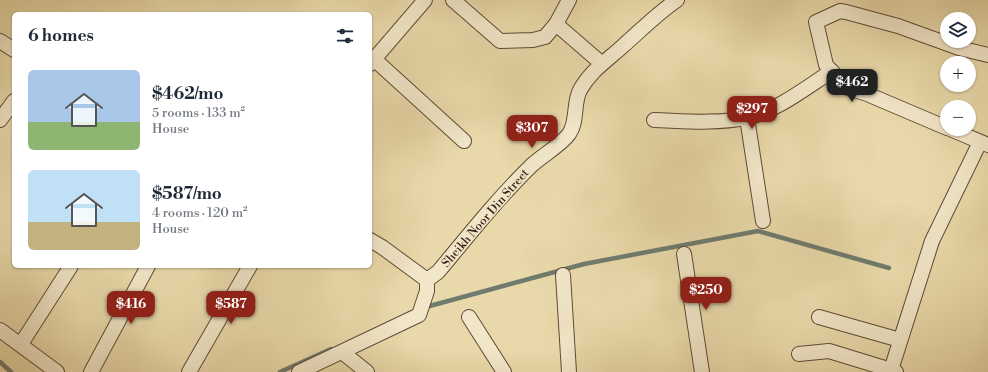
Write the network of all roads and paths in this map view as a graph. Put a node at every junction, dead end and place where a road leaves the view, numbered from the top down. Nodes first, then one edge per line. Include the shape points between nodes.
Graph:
1 (425, 0) edge
2 (453, 0) edge
3 (569, 0) edge
4 (677, 0) edge
5 (843, 6) edge
6 (556, 24) junction
7 (0, 41) edge
8 (12, 49) edge
9 (988, 55) edge
10 (372, 61) edge
11 (601, 63) junction
12 (832, 71) junction
13 (12, 103) edge
14 (747, 118) junction
15 (0, 120) edge
16 (654, 120) dead end
17 (940, 125) edge
18 (967, 136) edge
19 (464, 141) dead end
20 (984, 143) edge
21 (763, 221) dead end
22 (372, 241) edge
23 (684, 254) dead end
24 (69, 268) edge
25 (147, 268) edge
26 (249, 268) edge
27 (563, 275) dead end
28 (427, 285) junction
29 (469, 317) dead end
30 (819, 317) dead end
31 (0, 330) edge
32 (900, 340) junction
33 (21, 344) junction
34 (342, 352) junction
35 (799, 354) dead end
36 (314, 368) edge
37 (893, 371) edge
38 (57, 372) edge
39 (91, 372) edge
40 (189, 372) edge
41 (299, 372) edge
42 (367, 372) edge
43 (504, 372) edge
44 (569, 372) edge
45 (702, 372) edge

1 - 10 street
2 - 6 street via 500,41 545,37
3 - 6 street
4 - 11 street, Sheikh Noor Din Street
5 - 9 street via 959,48
5 - 12 street via 840,11 816,22 826,65
6 - 11 street
7 - 8 street
10 - 19 street
11 - 28 street, Sheikh Noor Din Street via 579,91 570,134 533,165
12 - 14 street via 794,96
12 - 17 street via 845,87
13 - 15 street
14 - 16 street via 716,122
14 - 21 street
18 - 20 street
20 - 32 street via 928,252
22 - 28 street
23 - 45 street
24 - 33 street
25 - 39 street
26 - 40 street
27 - 44 street
28 - 34 street via 419,315
29 - 43 street
30 - 32 street
31 - 33 street
32 - 37 street
33 - 38 street
34 - 36 street
34 - 42 street
35 - 37 street via 830,351
36 - 41 street

